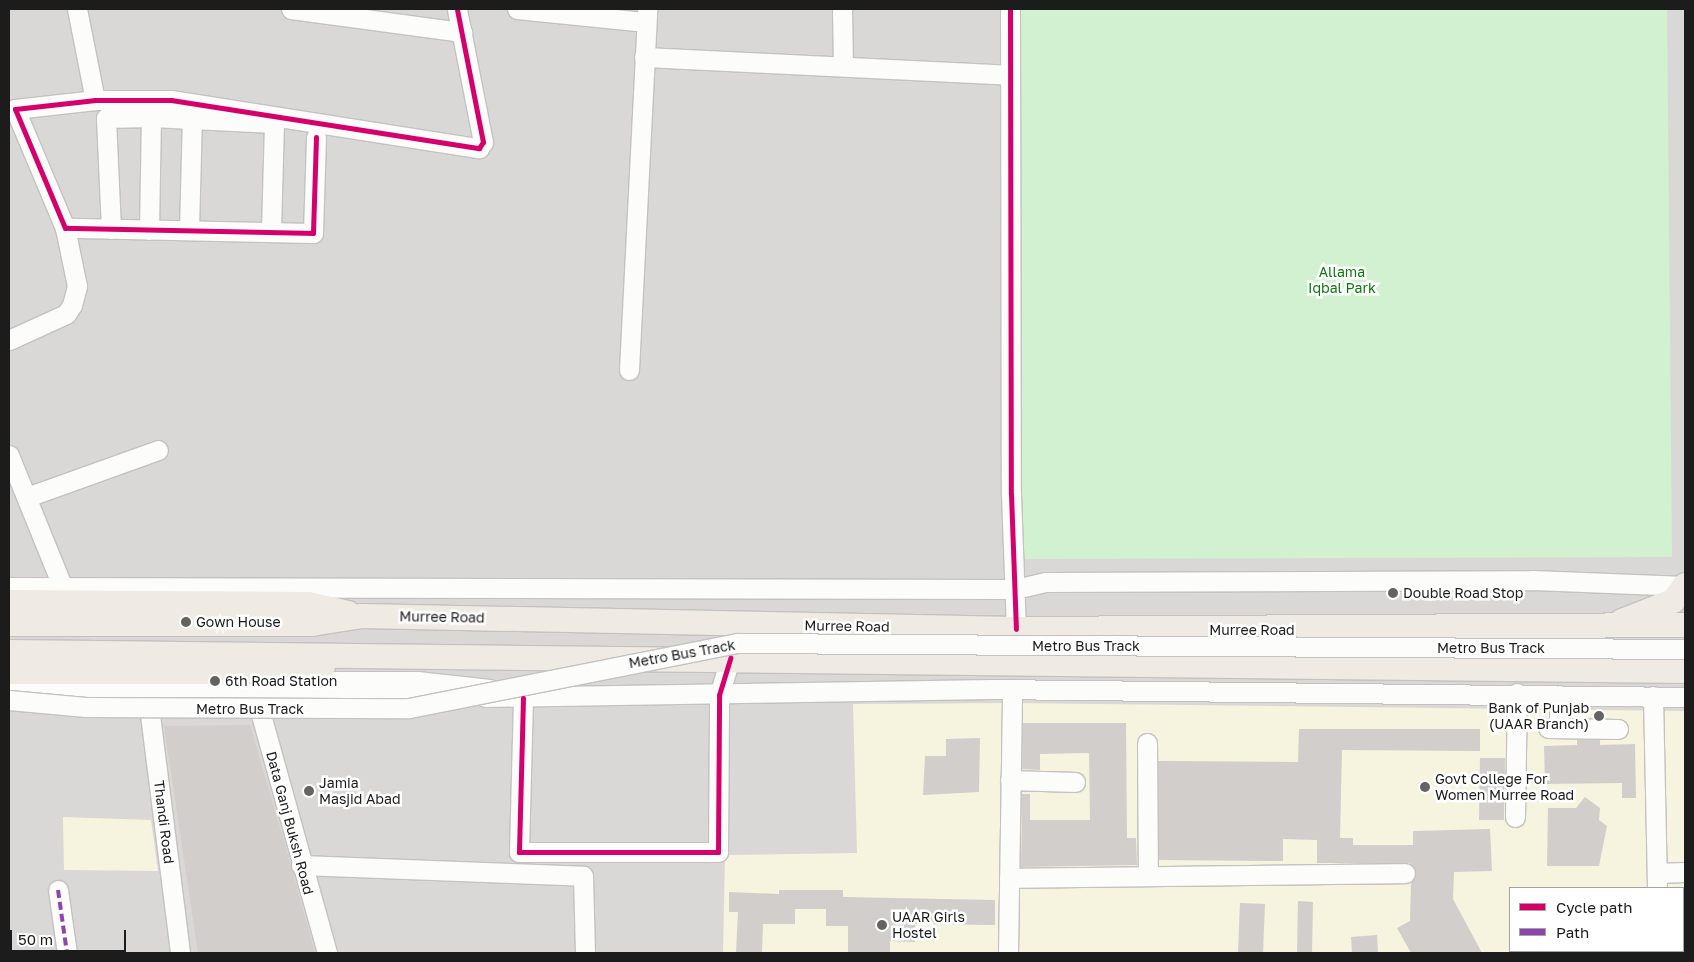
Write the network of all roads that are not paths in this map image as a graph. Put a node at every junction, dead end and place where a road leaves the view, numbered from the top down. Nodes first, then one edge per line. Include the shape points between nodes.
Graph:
1 (77, 9) edge
2 (291, 9) edge
3 (457, 9) edge
4 (517, 9) edge
5 (842, 9) edge
6 (1010, 9) edge
7 (647, 15) edge
8 (462, 32) junction
9 (644, 56) junction
10 (843, 66) junction
11 (1010, 75) junction
12 (95, 100) junction
13 (12, 104) edge
14 (151, 116) junction
15 (192, 118) junction
16 (316, 137) dead end
17 (65, 228) junction
18 (112, 229) junction
19 (149, 230) junction
20 (189, 230) junction
21 (272, 232) junction
22 (9, 340) edge
23 (629, 370) dead end
24 (158, 450) dead end
25 (9, 455) edge
26 (27, 497) junction
27 (1685, 585) edge
28 (9, 587) edge
29 (63, 588) junction
30 (1015, 589) junction
31 (9, 602) edge
32 (362, 616) junction
33 (9, 624) edge
34 (1685, 624) edge
35 (1606, 627) junction
36 (1016, 630) junction
37 (1685, 649) edge
38 (9, 652) edge
39 (373, 653) junction
40 (730, 658) junction
41 (1583, 670) junction
42 (1685, 671) edge
43 (9, 672) edge
44 (9, 685) edge
45 (9, 689) edge
46 (490, 689) junction
47 (147, 690) junction
48 (1012, 690) junction
49 (255, 693) junction
50 (1517, 693) junction
51 (719, 695) junction
52 (1559, 695) junction
53 (1586, 695) junction
54 (1653, 696) junction
55 (1685, 697) edge
56 (524, 698) junction
57 (9, 700) edge
58 (1618, 729) dead end
59 (1147, 743) dead end
60 (1010, 780) junction
61 (1075, 782) dead end
62 (1515, 817) dead end
63 (300, 865) junction
64 (1685, 872) edge
65 (1405, 873) dead end
66 (1148, 876) junction
67 (1009, 878) junction
68 (1657, 881) edge
69 (58, 890) dead end
70 (67, 953) edge
71 (180, 953) edge
72 (327, 953) edge
73 (585, 953) edge
74 (1008, 953) edge

1 - 12 street
2 - 8 street
3 - 8 street
4 - 7 street
5 - 10 street
6 - 11 street
7 - 9 street
8 - 12 street via 483,142 479,148 171,100
9 - 10 street
9 - 23 street
10 - 11 street
11 - 30 street
12 - 13 street
13 - 17 street
14 - 15 street
14 - 18 street via 106,118
14 - 19 street
15 - 20 street
15 - 21 street via 274,123
16 - 21 street via 315,229 310,233
17 - 18 street
17 - 22 street via 77,286 72,305 66,314
18 - 19 street
19 - 20 street
20 - 21 street
24 - 26 street
25 - 26 street
26 - 29 street
27 - 30 street via 1533,580 1045,582
27 - 35 main road via 1673,601
28 - 29 street
29 - 30 street
30 - 36 street
31 - 32 main road via 308,604
32 - 33 main road, Murree Road via 312,624
32 - 36 main road, Murree Road
34 - 35 main road, Murree Road
35 - 36 main road, Murree Road
37 - 46 street, Metro Bus Track, bridge via 737,644
38 - 39 main road
39 - 40 main road
39 - 43 main road via 321,667
40 - 41 main road
40 - 51 street
41 - 42 main road
41 - 53 street
44 - 46 street, Metro Bus Track via 27,681 417,681
45 - 47 street
46 - 57 street, Metro Bus Track, bridge via 409,708 86,707
47 - 49 street
47 - 71 street, Thandi Road
48 - 50 street
48 - 51 street
48 - 60 street
49 - 56 street
49 - 63 street, Data Ganj Buksh Road
50 - 52 street
50 - 62 street
51 - 56 street
51 - 56 street via 718,852 520,852
52 - 53 street
52 - 58 street via 1554,728
53 - 54 street
54 - 55 street
54 - 68 street
59 - 66 street
60 - 61 street
60 - 67 street
63 - 72 street, Data Ganj Buksh Road
63 - 73 street via 583,876
64 - 68 street
65 - 66 street
66 - 67 street
67 - 74 street
69 - 70 street

